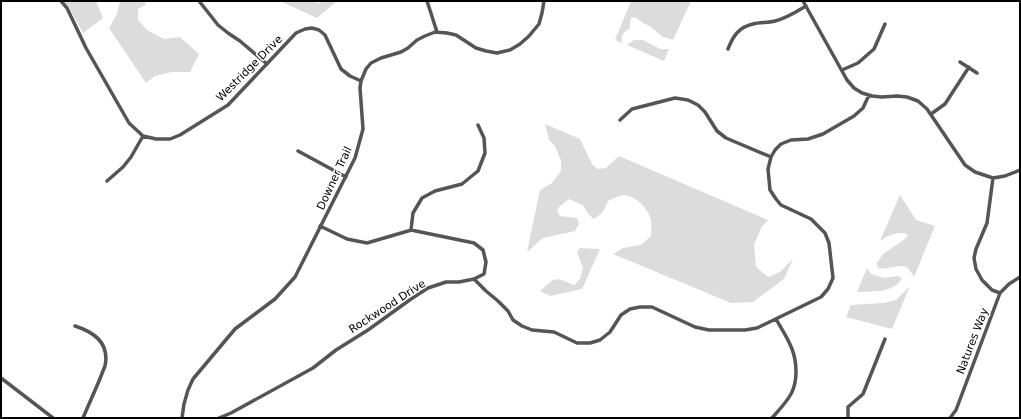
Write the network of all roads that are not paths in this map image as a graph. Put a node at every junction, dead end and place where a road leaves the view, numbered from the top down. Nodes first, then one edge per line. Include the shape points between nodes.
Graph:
1 (61, 1) edge
2 (199, 1) edge
3 (427, 1) edge
4 (544, 1) edge
5 (803, 1) edge
6 (806, 6) junction
7 (885, 24) dead end
8 (437, 32) junction
9 (728, 49) dead end
10 (960, 62) dead end
11 (267, 64) junction
12 (969, 67) junction
13 (842, 70) junction
14 (977, 73) dead end
15 (361, 81) junction
16 (869, 95) junction
17 (931, 114) junction
18 (620, 120) dead end
19 (478, 125) dead end
20 (143, 136) junction
21 (298, 150) dead end
22 (771, 156) junction
23 (1020, 170) edge
24 (346, 177) junction
25 (993, 178) junction
26 (107, 181) dead end
27 (320, 226) junction
28 (411, 230) junction
29 (1020, 277) edge
30 (474, 279) junction
31 (1000, 293) junction
32 (776, 319) junction
33 (75, 326) dead end
34 (885, 339) dead end
35 (1, 378) edge
36 (53, 418) edge
37 (83, 418) edge
38 (182, 418) edge
39 (219, 418) edge
40 (772, 418) edge
41 (848, 418) edge
42 (950, 418) edge

1 - 20 street via 129,123
2 - 11 street via 218,25
3 - 8 street
4 - 8 street via 539,24 529,36 510,50 486,51 476,48 456,35
5 - 6 street
6 - 9 street via 790,16 744,27 734,35
6 - 13 street
7 - 13 street via 874,49 858,63
8 - 15 street, Downer Trail via 417,40 401,52 371,63
10 - 12 street
11 - 15 street, Westridge Drive via 296,33 312,28 325,35 341,69
11 - 20 street, Westridge Drive via 228,105 180,135 170,139
12 - 14 street
12 - 17 street via 945,104
13 - 16 street via 854,88
15 - 24 street, Downer Trail via 363,129 355,158
16 - 17 street via 908,97 918,101
16 - 22 street via 863,108 854,116 823,134 781,144
17 - 25 street via 965,165 975,172
18 - 22 street via 632,109 674,98 688,100 706,112 717,131 726,138
19 - 28 street via 484,138 485,153 478,171 462,184 435,191 422,198 413,213
20 - 26 street via 131,157
21 - 24 street
22 - 32 street via 768,169 770,190 781,205 811,219 825,234 829,243 833,278 821,296
23 - 25 street
24 - 27 street, Downer Trail
25 - 31 street via 987,223 974,258 982,280 992,290
27 - 28 street via 347,239 367,243
27 - 38 street, Downer Trail via 295,277 276,299 235,329 193,379
28 - 30 street via 474,243 483,250 486,262 484,274
29 - 31 street, Natures Way
30 - 32 street via 508,311 513,320 522,326 532,330 554,332 577,343 600,340 610,332 621,315 630,309 640,307 652,308 695,327 709,330 745,330
30 - 39 street, Rockwood Drive via 446,282 428,288 313,368
31 - 42 street, Natures Way via 956,410
32 - 40 street via 792,349 796,379 792,393
33 - 37 street via 97,336 103,344 105,353 105,366
34 - 41 street via 863,394 848,407
35 - 36 street

